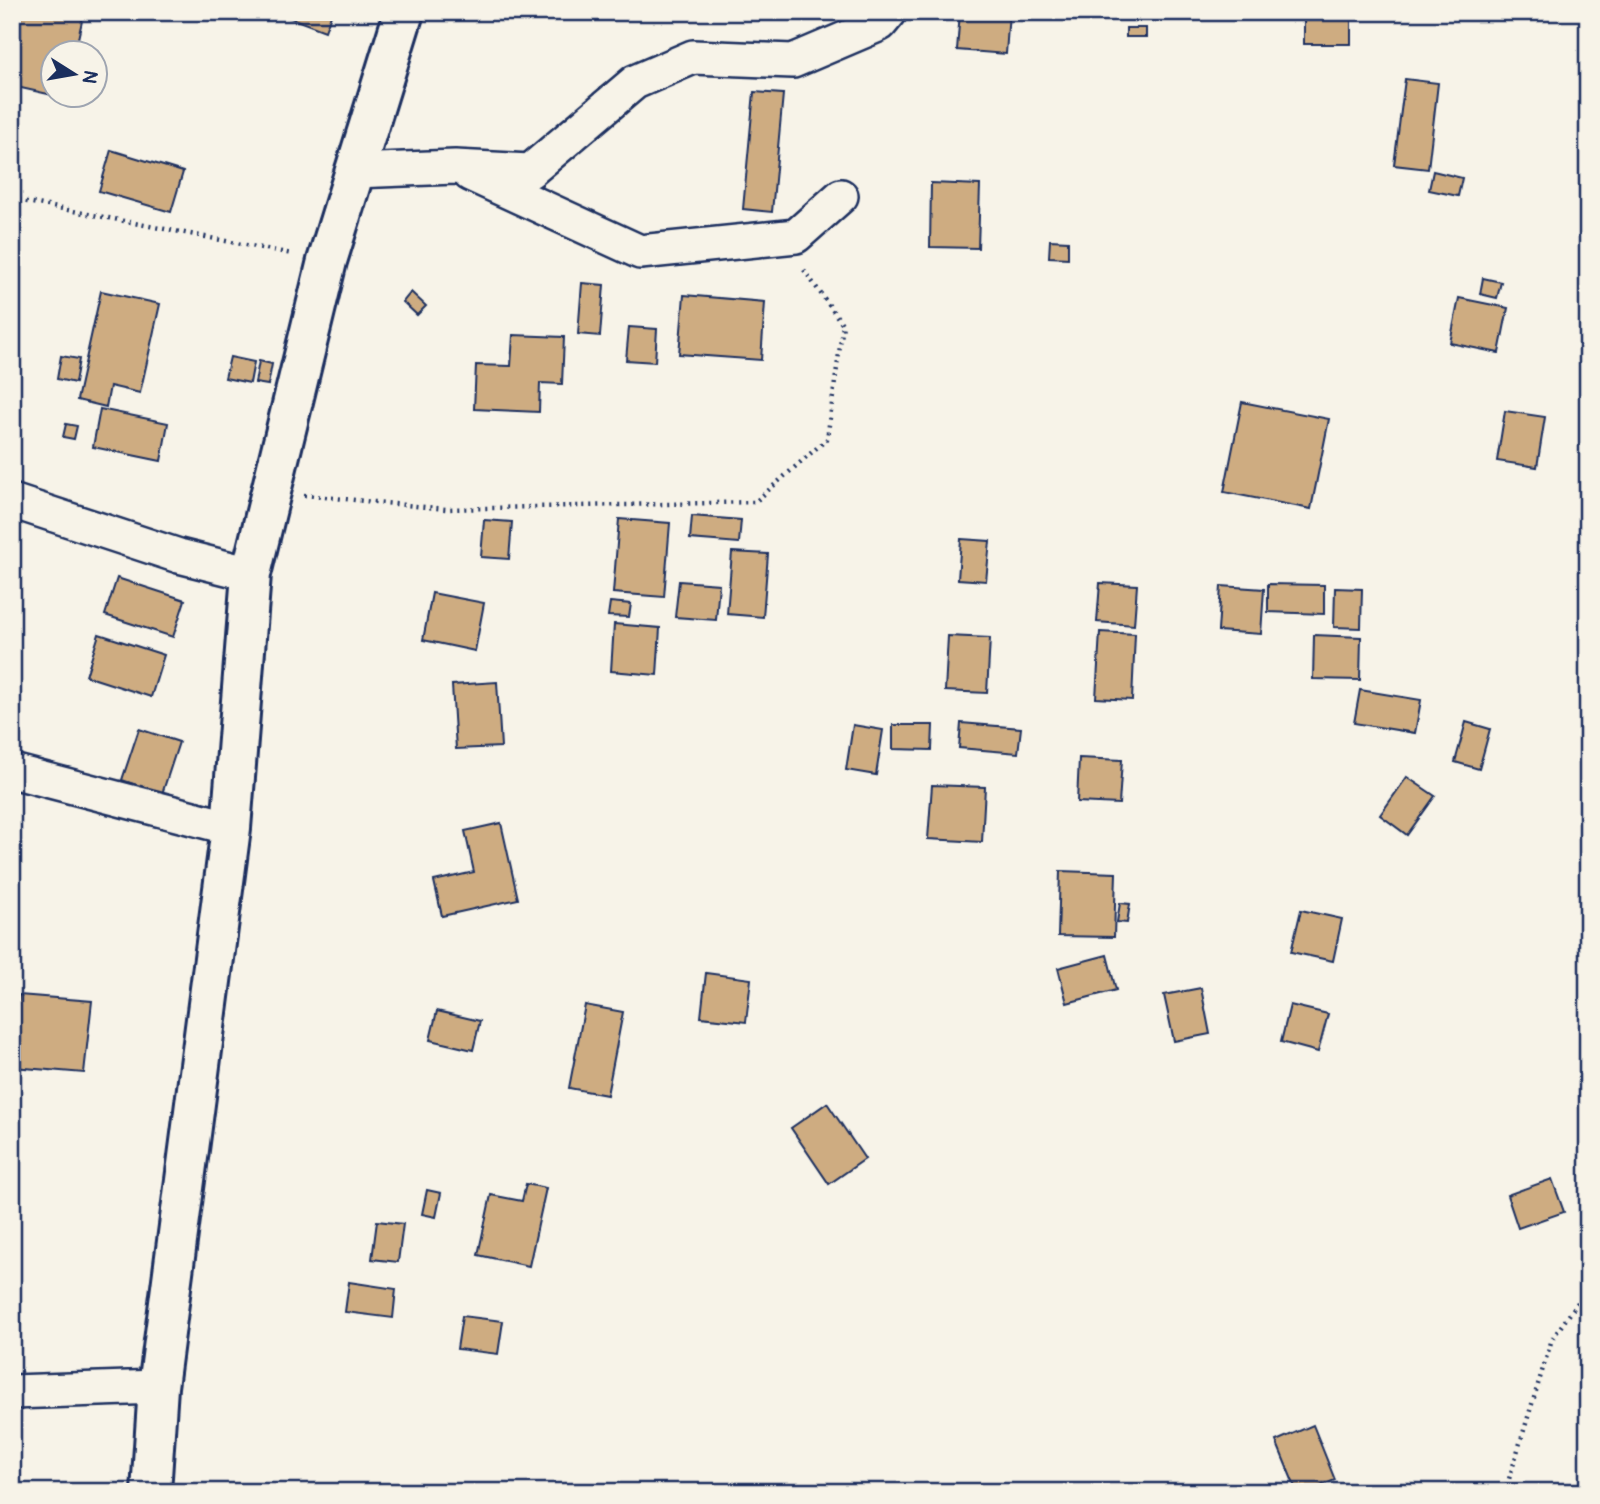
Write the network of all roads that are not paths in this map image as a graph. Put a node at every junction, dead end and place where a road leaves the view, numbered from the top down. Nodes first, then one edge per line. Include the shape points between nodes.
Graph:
1 (404, 12) edge
2 (890, 12) edge
3 (455, 167) junction
4 (354, 171) junction
5 (841, 196) dead end
6 (12, 500) edge
7 (251, 574) junction
8 (12, 771) edge
9 (231, 828) junction
10 (158, 1387) junction
11 (12, 1392) edge
12 (150, 1492) edge

1 - 4 main road
2 - 3 street via 880,24 793,61 693,57 635,82 530,171
3 - 4 street
3 - 5 street via 640,252 796,236
4 - 7 main road via 327,261
6 - 7 street
7 - 9 main road
8 - 9 street
9 - 10 main road
10 - 11 street
10 - 12 main road

